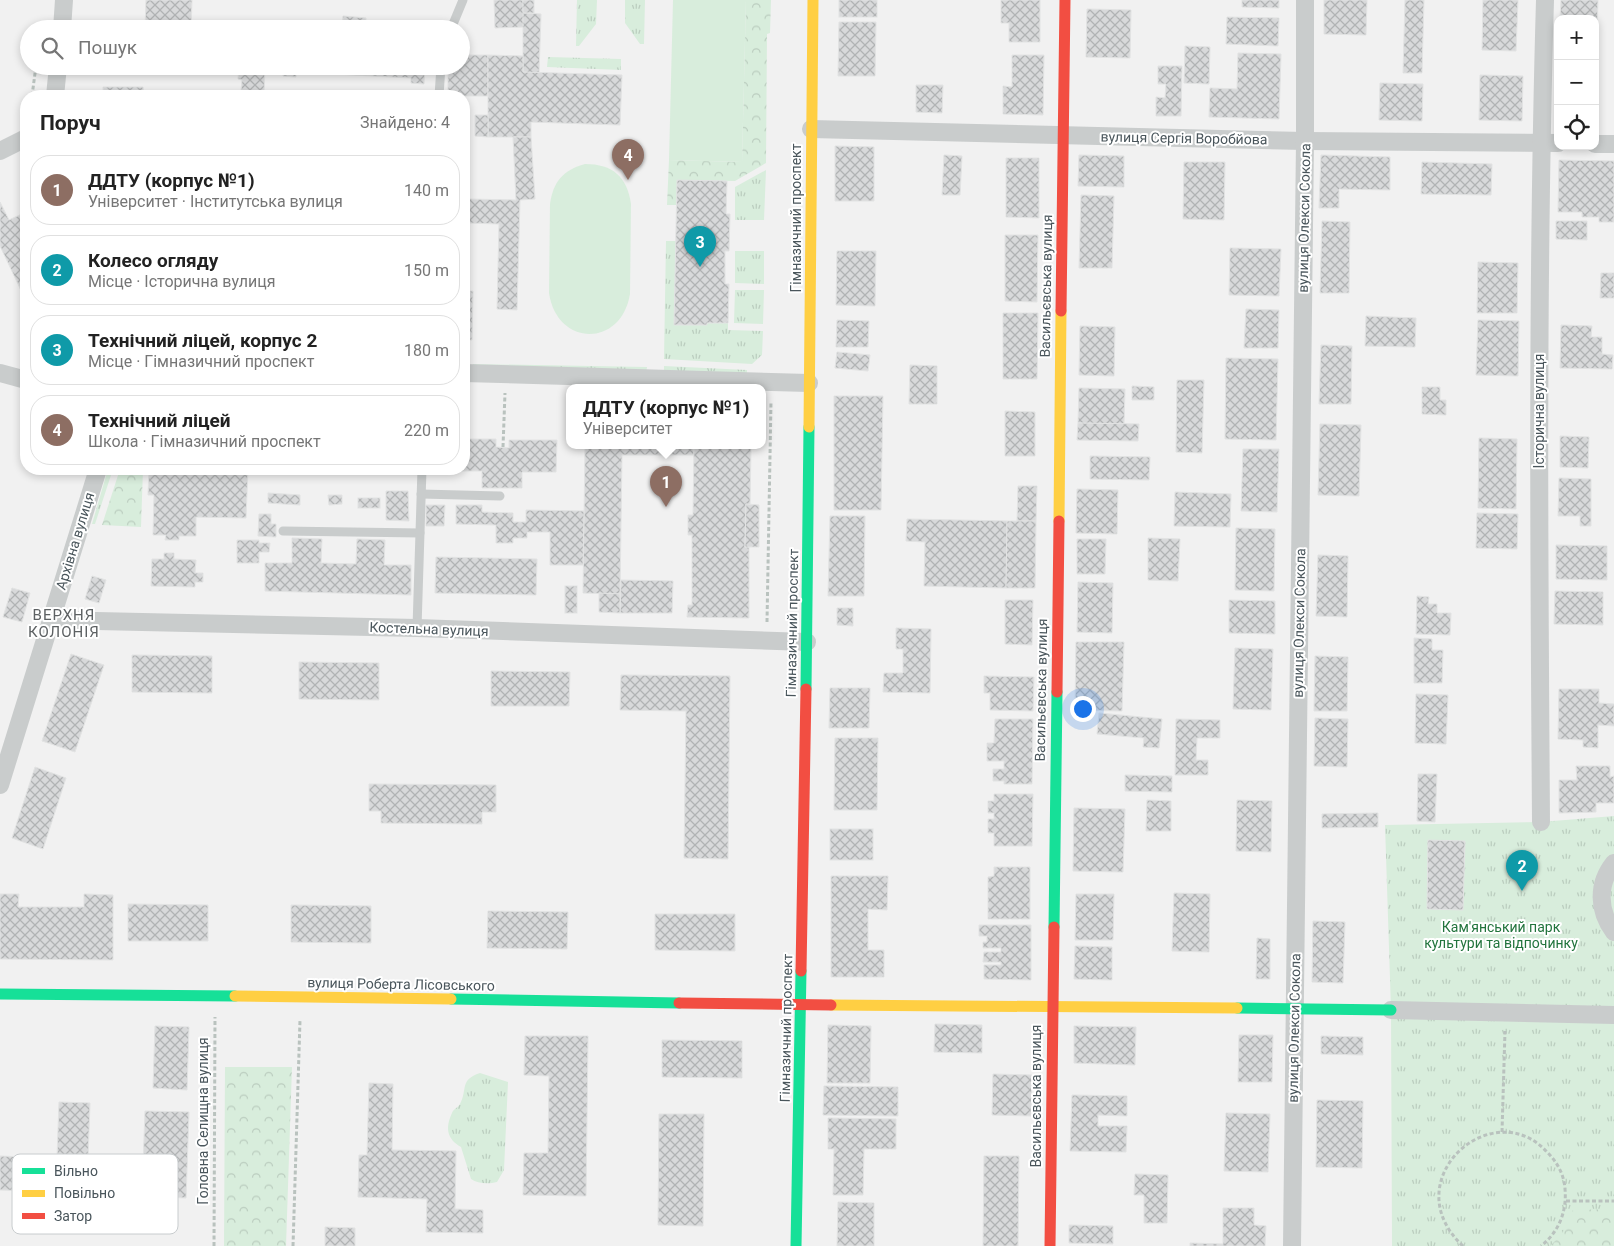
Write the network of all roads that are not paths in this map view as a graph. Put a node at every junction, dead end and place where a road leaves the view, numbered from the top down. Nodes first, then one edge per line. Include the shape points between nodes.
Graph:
1 (64, 0) edge
2 (463, 0) edge
3 (812, 0) edge
4 (1065, 0) edge
5 (1305, 0) edge
6 (1545, 0) edge
7 (63, 20) edge
8 (455, 20) edge
9 (57, 75) edge
10 (440, 75) edge
11 (56, 90) edge
12 (439, 90) edge
13 (811, 129) junction
14 (1063, 135) junction
15 (1305, 140) junction
16 (20, 141) edge
17 (1549, 143) edge
18 (1599, 144) edge
19 (1614, 144) edge
20 (0, 150) edge
21 (0, 373) edge
22 (470, 373) edge
23 (20, 378) edge
24 (809, 383) junction
25 (96, 475) edge
26 (422, 475) edge
27 (421, 494) junction
28 (500, 496) dead end
29 (283, 531) dead end
30 (420, 533) junction
31 (50, 620) junction
32 (417, 628) junction
33 (807, 642) junction
34 (0, 785) edge
35 (1541, 822) dead end
36 (1614, 863) edge
37 (1614, 932) edge
38 (0, 994) edge
39 (801, 1005) junction
40 (1052, 1006) junction
41 (1295, 1008) junction
42 (1392, 1010) joint
43 (1614, 1015) edge
44 (796, 1246) edge
45 (1050, 1246) edge
46 (1292, 1246) edge

1 - 7 street
2 - 8 lane
3 - 13 street, Гімназичний проспект
4 - 14 street, Васильєвська вулиця
5 - 15 street, вулиця Олекси Сокола
6 - 17 street, Історична вулиця
9 - 11 street
10 - 12 lane
13 - 14 street, вулиця Сергія Воробйова
13 - 24 street, Гімназичний проспект
14 - 15 street, вулиця Сергія Воробйова
14 - 40 street, Васильєвська вулиця
15 - 17 street, вулиця Сергія Воробйова
15 - 41 street, вулиця Олекси Сокола
16 - 20 street
17 - 35 street, Історична вулиця via 1538,470
18 - 19 street
21 - 23 street
22 - 24 street
24 - 33 street, Гімназичний проспект
25 - 31 street, Архівна вулиця
26 - 27 lane
27 - 28 lane
27 - 30 lane
29 - 30 lane
30 - 32 lane
31 - 32 street, Костельна вулиця
31 - 34 street, Архівна вулиця
32 - 33 street, Костельна вулиця
33 - 39 street, Гімназичний проспект
36 - 37 street via 1607,872 1601,892 1603,913
38 - 39 street, вулиця Роберта Лісовського
39 - 40 street, вулиця Роберта Лісовського
39 - 44 street, Гімназичний проспект
40 - 41 street, вулиця Роберта Лісовського
40 - 45 street, Васильєвська вулиця
41 - 42 street, вулиця Роберта Лісовського
41 - 46 street, вулиця Олекси Сокола
42 - 43 street

